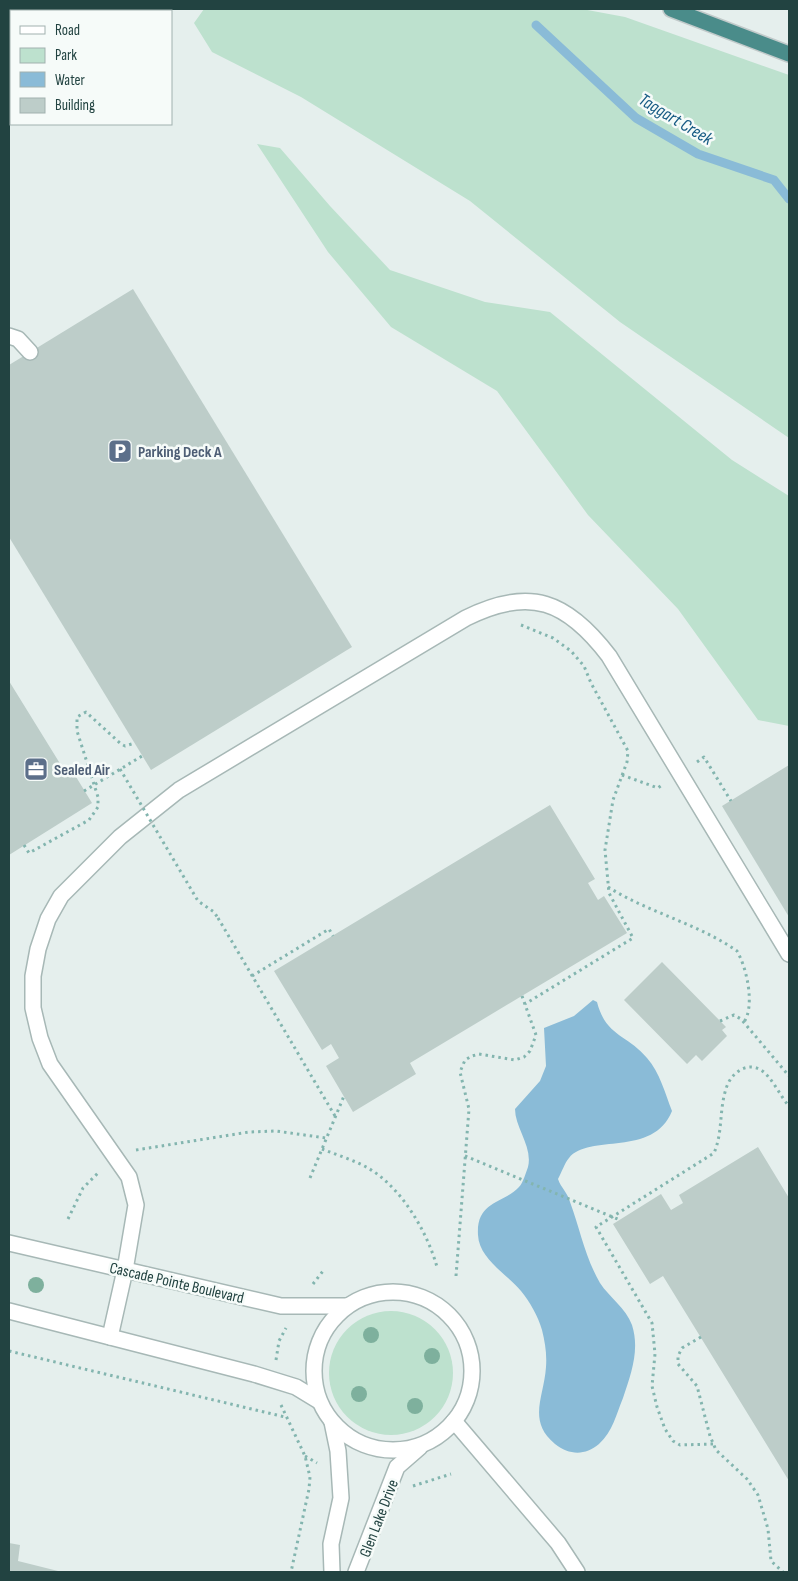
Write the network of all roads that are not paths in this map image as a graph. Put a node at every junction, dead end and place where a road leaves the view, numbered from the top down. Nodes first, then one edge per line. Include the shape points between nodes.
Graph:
1 (671, 9) edge
2 (789, 54) edge
3 (9, 336) edge
4 (30, 352) dead end
5 (789, 954) edge
6 (9, 1243) edge
7 (125, 1270) junction
8 (347, 1306) junction
9 (9, 1311) edge
10 (110, 1337) junction
11 (319, 1400) junction
12 (454, 1421) junction
13 (332, 1422) junction
14 (423, 1445) junction
15 (332, 1572) edge
16 (356, 1572) edge
17 (577, 1572) edge

1 - 2 highway
3 - 4 street via 18,339
5 - 7 street via 597,640 560,610 540,602 489,606 179,790 120,837 61,896 48,919 33,976 33,1008 50,1064 118,1160 131,1184 136,1205
6 - 7 street, Cascade Pointe Boulevard
7 - 8 street, Cascade Pointe Boulevard via 281,1306
7 - 10 street
8 - 11 street via 328,1326 316,1352 314,1376
8 - 12 street via 372,1294 400,1292 426,1298 449,1314 465,1336 473,1363 470,1390 461,1413
9 - 10 street
10 - 11 street via 277,1381
11 - 13 street
12 - 14 street via 444,1432
12 - 17 street via 558,1543
13 - 14 street via 351,1438 374,1448 399,1450
13 - 15 street, Glen Lake Drive via 338,1451 341,1498 331,1544
14 - 16 street, Glen Lake Drive via 397,1467

